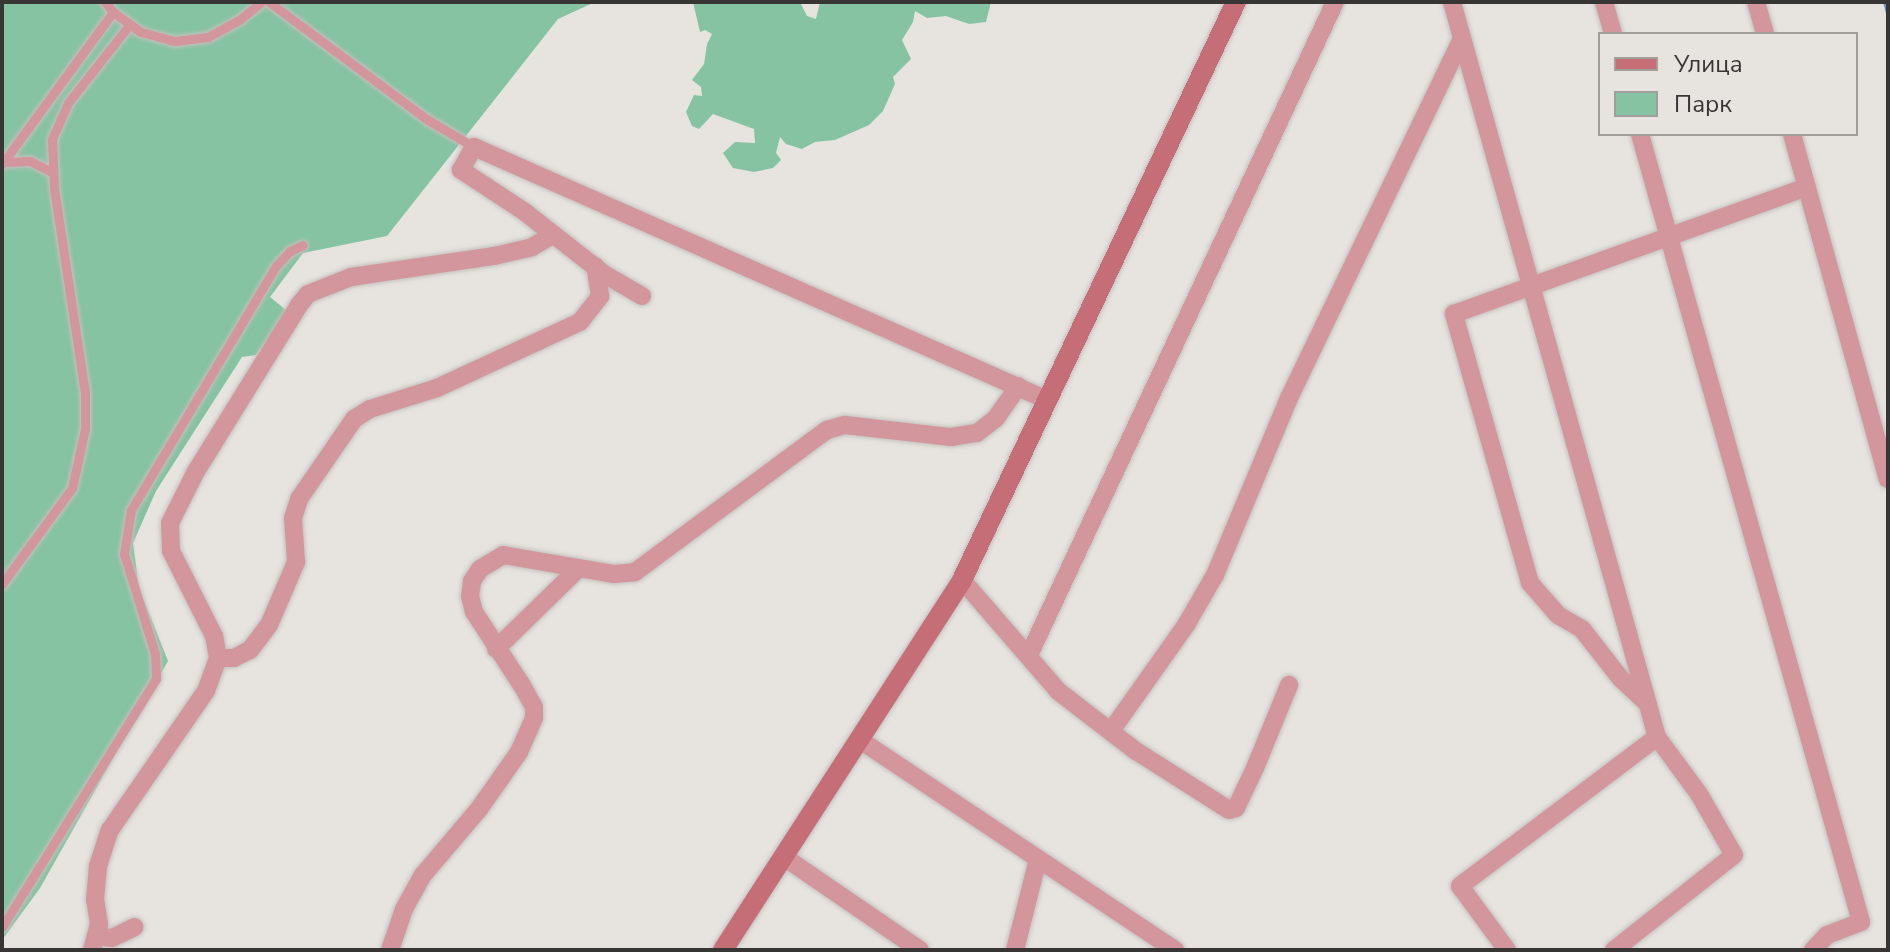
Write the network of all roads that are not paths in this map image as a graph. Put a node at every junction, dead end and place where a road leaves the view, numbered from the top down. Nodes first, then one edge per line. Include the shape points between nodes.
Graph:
1 (105, 2) edge
2 (261, 2) edge
3 (269, 2) edge
4 (1236, 2) edge
5 (1335, 2) edge
6 (1452, 2) edge
7 (1604, 2) edge
8 (1756, 2) edge
9 (113, 12) junction
10 (130, 24) junction
11 (1612, 32) edge
12 (1764, 32) edge
13 (1462, 39) junction
14 (1641, 136) edge
15 (1793, 136) edge
16 (474, 147) junction
17 (3, 163) edge
18 (52, 172) junction
19 (1807, 187) junction
20 (553, 235) junction
21 (1669, 237) junction
22 (303, 245) dead end
23 (595, 266) junction
24 (1530, 287) junction
25 (642, 296) dead end
26 (1018, 386) junction
27 (1045, 399) junction
28 (1888, 479) edge
29 (578, 569) junction
30 (962, 580) junction
31 (2, 584) edge
32 (496, 649) junction
33 (1029, 655) junction
34 (218, 658) junction
35 (1289, 685) dead end
36 (1649, 705) junction
37 (1111, 731) junction
38 (1657, 737) junction
39 (860, 740) junction
40 (784, 857) junction
41 (1038, 859) junction
42 (2, 927) edge
43 (135, 927) dead end
44 (98, 945) edge
45 (390, 950) edge
46 (723, 950) edge
47 (920, 950) edge
48 (1015, 950) edge
49 (1175, 950) edge
50 (1507, 950) edge
51 (1614, 950) edge
52 (1813, 950) edge

1 - 9 lane
2 - 10 lane via 208,37 175,41
3 - 16 lane via 428,120
4 - 27 main road
5 - 33 street
6 - 13 street
7 - 11 street
8 - 12 street
9 - 10 lane
9 - 17 lane
10 - 18 lane via 68,103 52,139
13 - 24 street
13 - 37 street via 1289,398 1215,575
14 - 21 street
15 - 19 street
16 - 20 street via 461,170
16 - 26 street
17 - 18 lane via 30,161
18 - 31 lane via 85,393 85,429 72,488
19 - 21 street
19 - 28 street
20 - 23 street
20 - 34 street via 532,247 351,277 308,294 195,473 170,523 171,551 214,636
21 - 24 street
21 - 52 street via 1861,922 1827,935
22 - 42 lane via 276,266 131,510 124,554 155,654 156,679
23 - 25 street
23 - 34 street via 600,296 580,322 437,388 354,419 299,499 293,518 296,562 269,625 250,650
24 - 36 street
24 - 36 street via 1454,314 1530,583 1558,615 1582,629
26 - 27 street
26 - 29 street via 996,418 977,433 951,437 845,425 827,430 642,568 614,574
27 - 30 main road
29 - 32 street
29 - 32 street via 503,555 480,569 470,596
30 - 33 street
30 - 39 main road
32 - 45 street via 534,707 531,732 479,809 423,875
33 - 37 street via 1058,691
34 - 44 street via 198,703 110,830 96,881
35 - 37 street via 1233,810
36 - 38 street
38 - 50 street via 1460,886
38 - 51 street via 1699,794 1734,855
39 - 40 main road
39 - 41 street
40 - 46 main road
40 - 47 street
41 - 48 street
41 - 49 street
43 - 44 street

